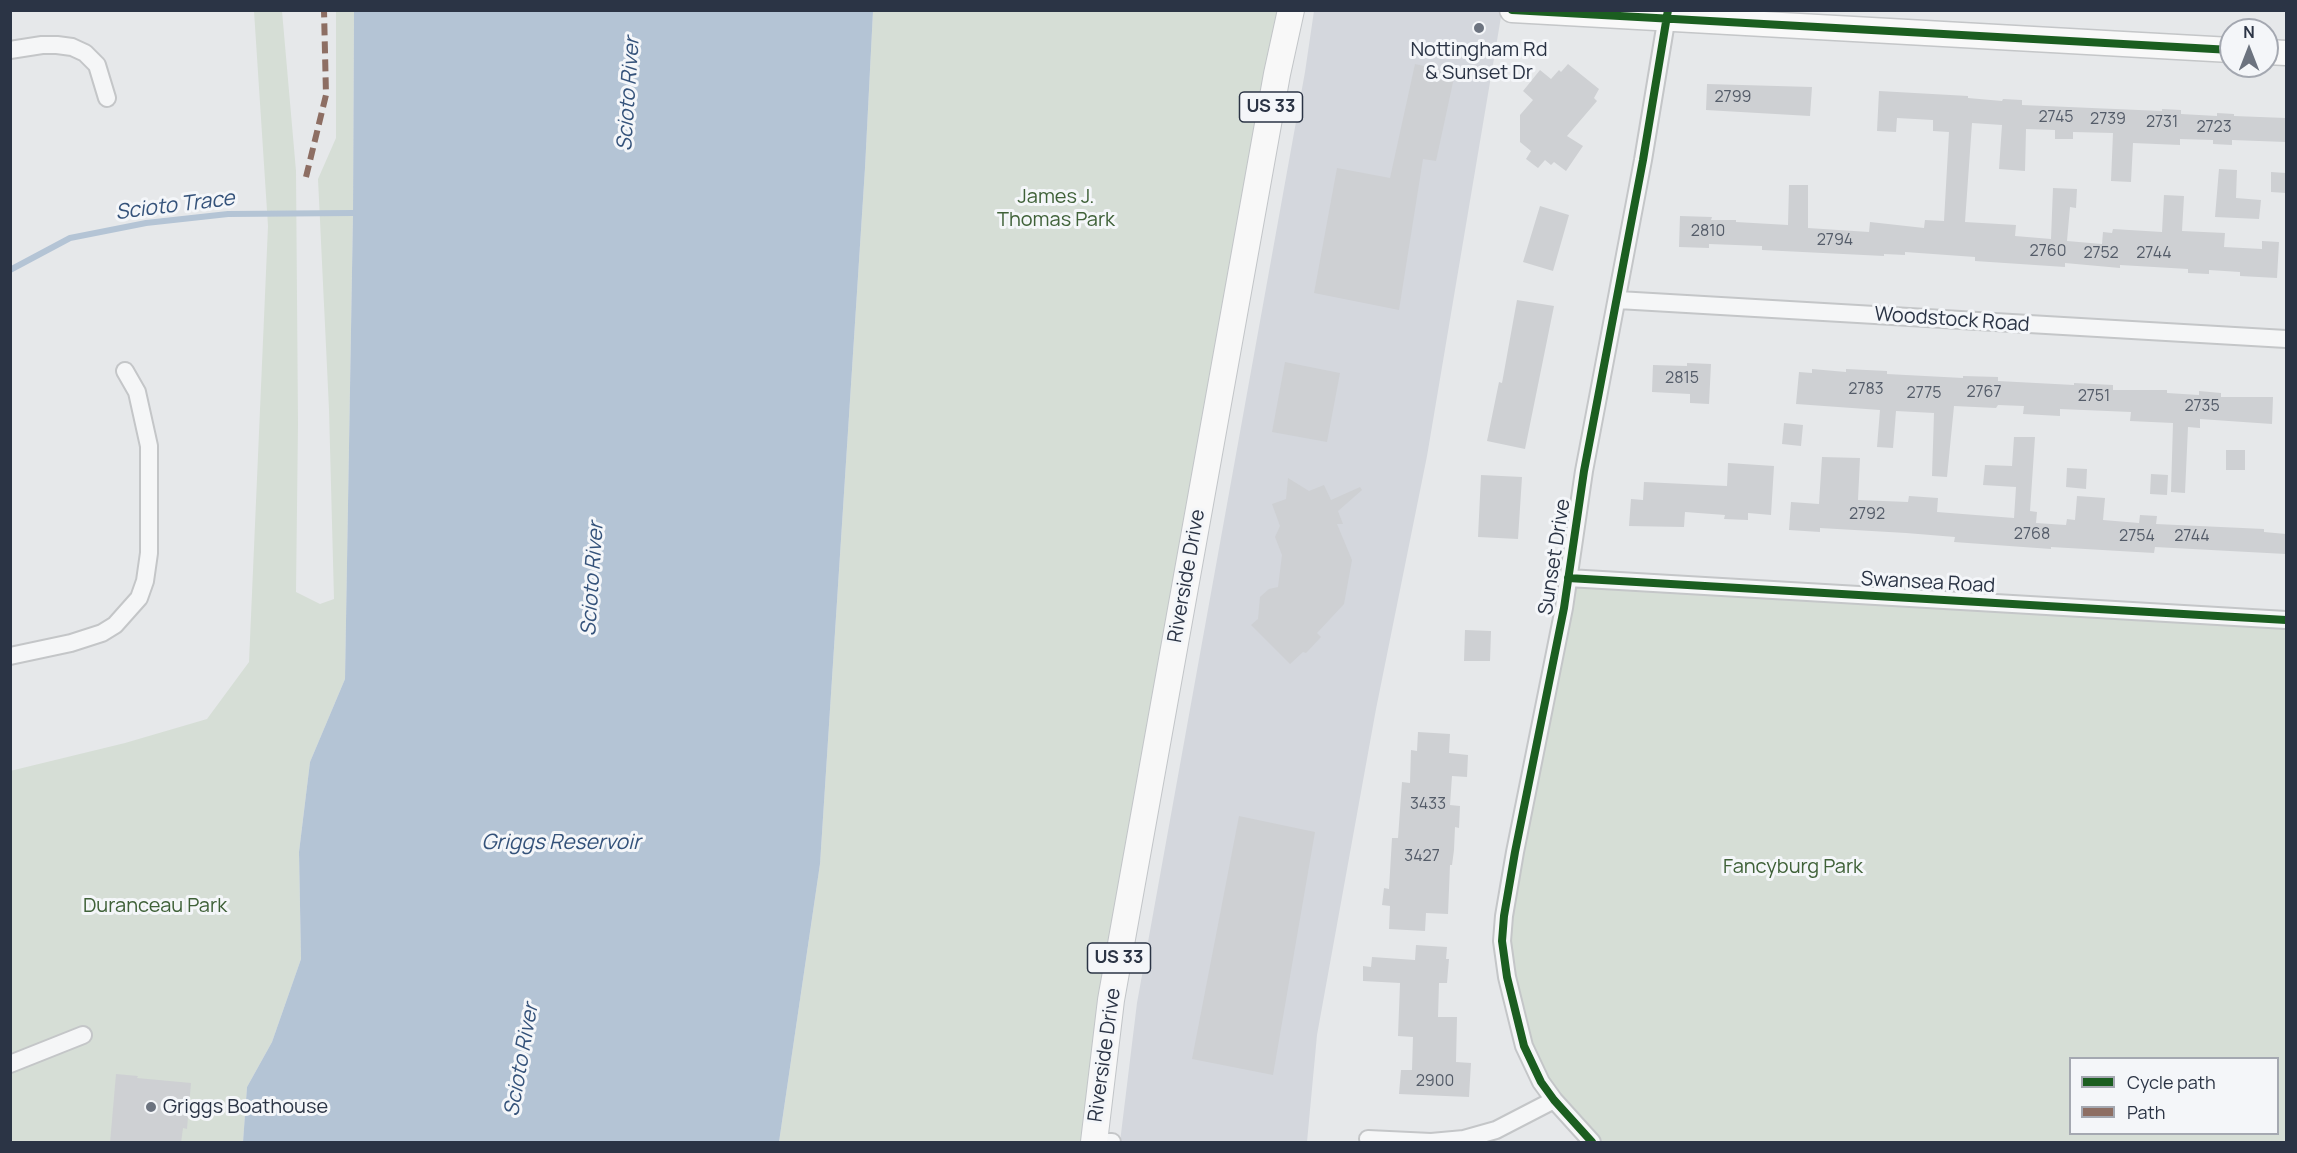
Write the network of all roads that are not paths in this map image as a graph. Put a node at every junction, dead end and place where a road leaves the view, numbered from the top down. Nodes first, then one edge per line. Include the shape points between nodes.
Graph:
1 (1291, 10) edge
2 (1512, 10) edge
3 (1668, 14) edge
4 (2219, 49) edge
5 (10, 50) edge
6 (107, 98) dead end
7 (1618, 300) junction
8 (2286, 339) edge
9 (125, 371) dead end
10 (1569, 578) junction
11 (2286, 620) edge
12 (10, 656) edge
13 (84, 1035) dead end
14 (10, 1064) edge
15 (1554, 1100) junction
16 (1368, 1139) dead end
17 (1100, 1142) edge
18 (1592, 1143) edge

1 - 17 main road, Riverside Drive / US 33 via 1111,1000
2 - 3 street
3 - 4 street
3 - 7 street, Sunset Drive
5 - 6 street via 57,45 85,53 97,65
7 - 8 street, Woodstock Road
7 - 10 street, Sunset Drive via 1584,471
9 - 12 street via 137,392 149,446 149,553 139,598 115,625 102,633 71,644
10 - 11 street, Swansea Road
10 - 15 street, Sunset Drive via 1513,860 1502,941 1524,1046
13 - 14 street
15 - 16 street via 1497,1130 1464,1139
15 - 18 street, Sunset Drive

